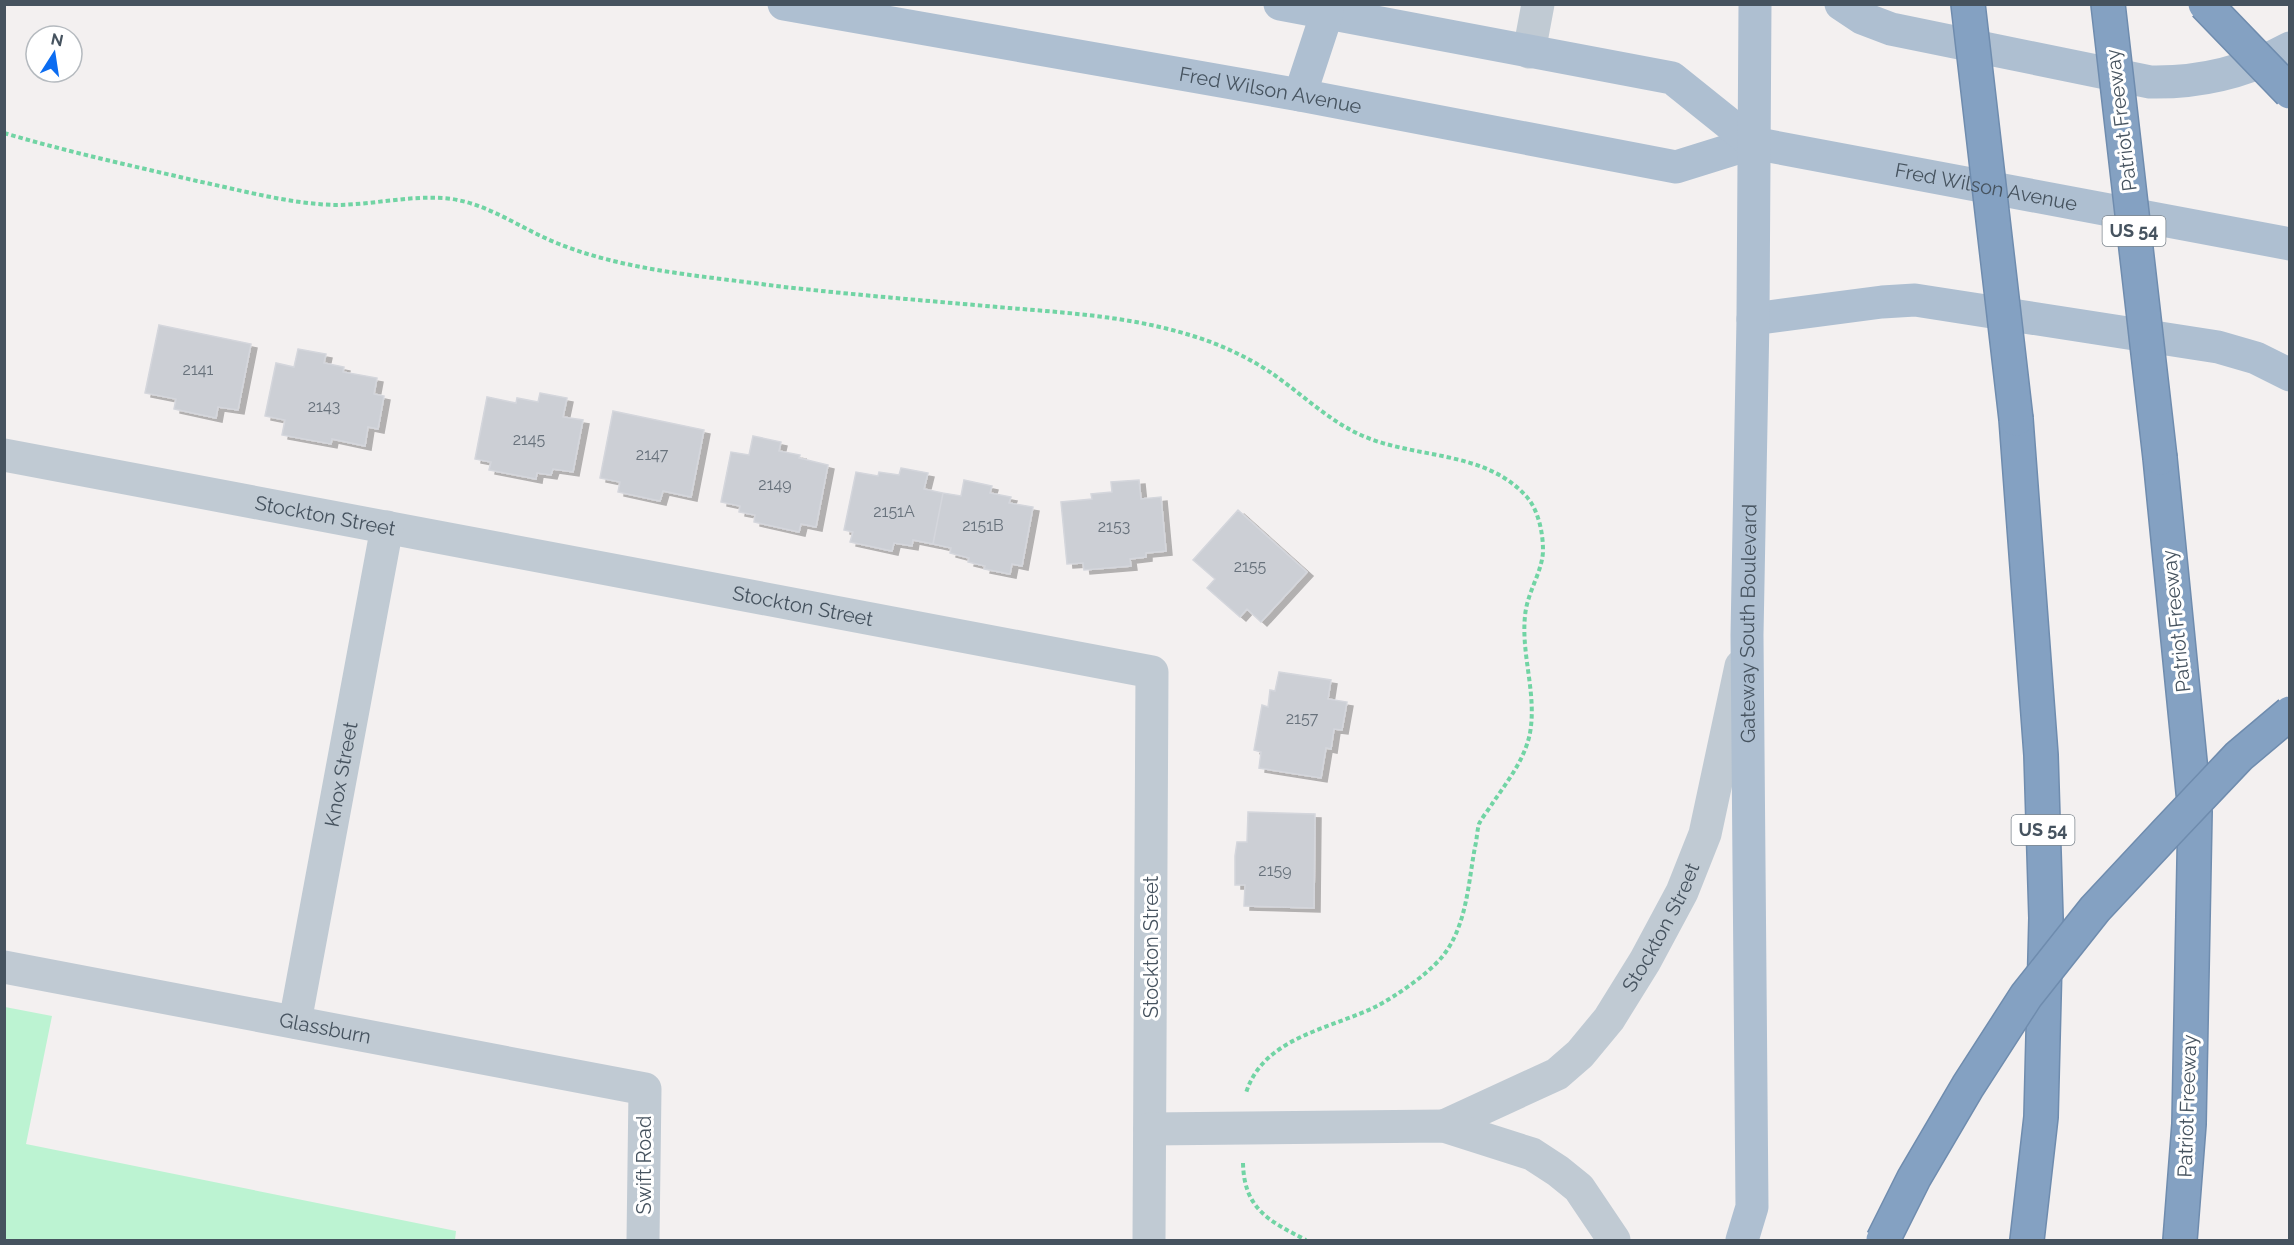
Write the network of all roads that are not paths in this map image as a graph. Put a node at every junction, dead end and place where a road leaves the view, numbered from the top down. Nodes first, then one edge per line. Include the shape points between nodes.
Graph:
1 (784, 4) edge
2 (1280, 4) edge
3 (1538, 4) edge
4 (1755, 4) edge
5 (1841, 4) edge
6 (1968, 4) edge
7 (2108, 4) edge
8 (2205, 4) edge
9 (1328, 9) edge
10 (866, 12) edge
11 (2289, 48) edge
12 (1529, 52) junction
13 (2289, 92) edge
14 (1300, 95) junction
15 (1753, 143) junction
16 (2289, 244) edge
17 (1753, 319) junction
18 (2289, 375) edge
19 (4, 455) edge
20 (387, 527) junction
21 (1747, 635) junction
22 (2289, 713) edge
23 (4, 968) edge
24 (295, 1022) junction
25 (645, 1089) joint
26 (1444, 1126) junction
27 (1150, 1129) junction
28 (1752, 1208) junction
29 (643, 1240) edge
30 (1149, 1240) edge
31 (1614, 1240) edge
32 (1742, 1240) edge
33 (1766, 1240) edge
34 (1883, 1240) edge
35 (2027, 1240) edge
36 (2180, 1240) edge

1 - 10 main road, Fred Wilson Avenue
2 - 9 main road, Fred Wilson Avenue
3 - 12 street
4 - 15 main road, Gateway South Boulevard
5 - 11 main road via 1862,18 1891,29 2150,82 2178,83 2233,72
6 - 35 highway, US 54, bridge via 2016,419 2041,755 2046,918 2040,1117
7 - 36 highway, Patriot Freeway / US 54, bridge via 2160,458 2195,812 2189,1124
8 - 13 highway, bridge
9 - 12 main road, Fred Wilson Avenue
9 - 14 main road
10 - 14 main road, Fred Wilson Avenue
12 - 15 main road, Fred Wilson Avenue via 1672,78
14 - 15 main road, Fred Wilson Avenue via 1676,167
15 - 16 main road, Fred Wilson Avenue
15 - 17 main road, Gateway South Boulevard
17 - 18 main road via 1915,300 2218,347 2256,358
17 - 21 main road, Gateway South Boulevard
19 - 20 street, Stockton Street
20 - 24 street, Knox Street
20 - 27 street, Stockton Street via 1152,672
21 - 26 street, Stockton Street via 1704,834 1682,892 1609,1019 1557,1074
21 - 28 main road, Gateway South Boulevard
22 - 34 highway, bridge via 2239,756 2095,909 2026,996 1914,1178
23 - 24 street, Glassburn
24 - 25 street, Glassburn
25 - 29 street, Swift Road
26 - 27 street, Stockton Street
26 - 31 street, Stockton Street via 1532,1154 1558,1171 1579,1188
27 - 30 street, Stockton Street
28 - 32 main road, Gateway South Boulevard
28 - 33 main road

